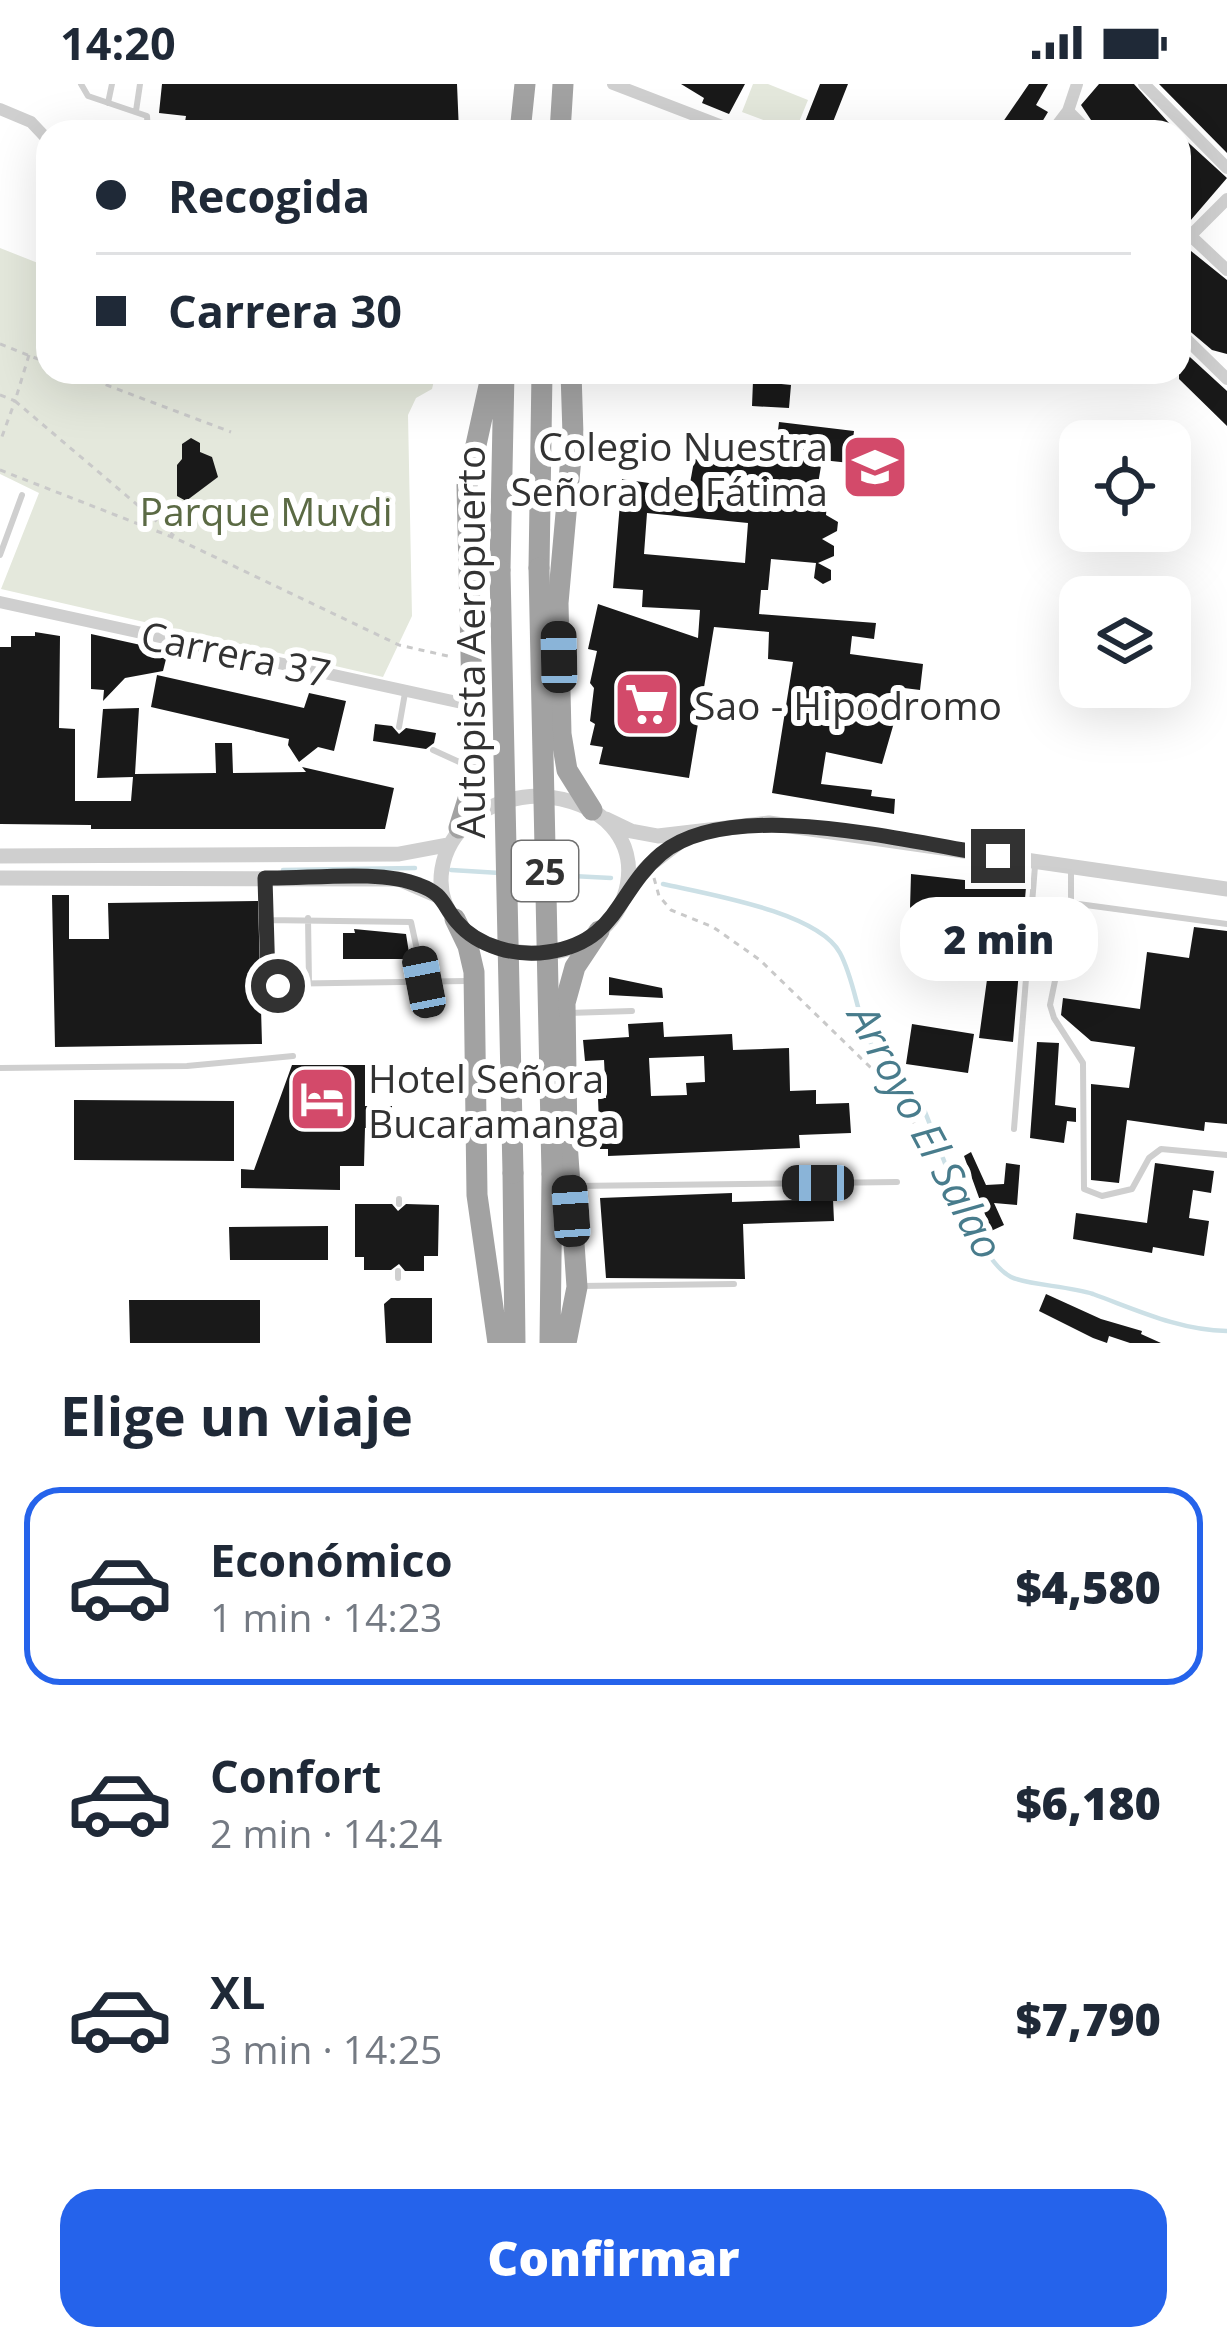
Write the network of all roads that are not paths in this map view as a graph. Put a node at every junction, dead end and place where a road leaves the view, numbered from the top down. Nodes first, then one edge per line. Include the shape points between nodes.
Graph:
1 (81, 84) edge
2 (112, 84) edge
3 (140, 84) edge
4 (525, 84) edge
5 (563, 84) edge
6 (613, 84) edge
7 (1077, 84) edge
8 (1144, 84) edge
9 (108, 103) junction
10 (0, 109) edge
11 (136, 111) junction
12 (1069, 111) junction
13 (148, 120) edge
14 (521, 120) edge
15 (561, 120) edge
16 (707, 120) edge
17 (1062, 120) edge
18 (1078, 120) edge
19 (1180, 120) edge
20 (36, 127) edge
21 (1191, 132) edge
22 (1227, 168) edge
23 (1227, 199) edge
24 (1191, 229) edge
25 (1191, 243) edge
26 (1227, 270) edge
27 (1191, 344) edge
28 (1209, 361) junction
29 (1227, 367) edge
30 (1227, 379) edge
31 (489, 384) edge
32 (504, 384) edge
33 (542, 384) edge
34 (571, 384) edge
35 (22, 495) dead end
36 (0, 555) edge
37 (0, 602) edge
38 (405, 690) junction
39 (471, 705) junction
40 (399, 728) dead end
41 (433, 750) dead end
42 (474, 768) junction
43 (599, 815) junction
44 (689, 835) junction
45 (453, 836) junction
46 (0, 856) edge
47 (1035, 862) junction
48 (1072, 868) junction
49 (0, 878) edge
50 (265, 878) junction
51 (630, 886) junction
52 (1227, 889) edge
53 (443, 898) junction
54 (1071, 903) junction
55 (308, 918) junction
56 (266, 920) junction
57 (454, 920) junction
58 (1227, 924) edge
59 (599, 931) junction
60 (474, 980) junction
61 (424, 982) junction
62 (309, 983) junction
63 (632, 1011) dead end
64 (565, 1014) junction
65 (293, 1056) dead end
66 (0, 1069) edge
67 (1014, 1129) dead end
68 (1227, 1155) edge
69 (561, 1180) junction
70 (897, 1182) dead end
71 (734, 1284) dead end
72 (577, 1286) junction
73 (498, 1343) edge
74 (515, 1343) edge
75 (550, 1343) edge
76 (566, 1343) edge

1 - 9 lane
2 - 9 lane
3 - 11 lane
4 - 14 highway
5 - 15 highway
6 - 16 street
7 - 12 street
8 - 19 street
9 - 11 lane
10 - 20 street
11 - 13 lane
12 - 17 street
12 - 18 street
21 - 22 street
23 - 24 street
25 - 26 street
27 - 28 street
28 - 29 lane
28 - 30 street
31 - 39 highway via 467,486
32 - 74 highway, Autopista Aeropuerto / 25, bridge
33 - 69 highway, Autopista Aeropuerto / 25, bridge via 538,568
34 - 43 highway via 558,603 561,734 567,770
35 - 36 lane
37 - 38 street, Carrera 37
38 - 39 street, Carrera 37
38 - 40 lane
39 - 42 highway
41 - 42 lane
42 - 45 highway
43 - 44 street via 644,834
43 - 45 street via 529,796 487,808
43 - 51 street via 627,851
44 - 47 street via 769,823
44 - 51 street
45 - 46 street via 399,854
45 - 53 street via 440,870
47 - 48 street
47 - 67 lane
48 - 52 street
48 - 54 lane
49 - 50 street
50 - 53 street via 399,879
50 - 56 lane
51 - 59 street
53 - 57 street
54 - 58 lane
54 - 68 lane via 1050,1005 1084,1063 1084,1189 1102,1196 1132,1189 1161,1149
55 - 56 lane
55 - 61 lane via 411,922
55 - 62 lane
56 - 62 lane via 268,980
57 - 59 street via 478,939 517,952 552,952
57 - 60 highway
59 - 64 highway via 575,967
60 - 61 lane
60 - 73 highway via 477,1195
61 - 62 lane
63 - 64 lane
64 - 69 highway
65 - 66 lane
69 - 70 lane
69 - 72 highway
69 - 75 highway, Autopista Aeropuerto / 25
71 - 72 lane
72 - 76 highway

